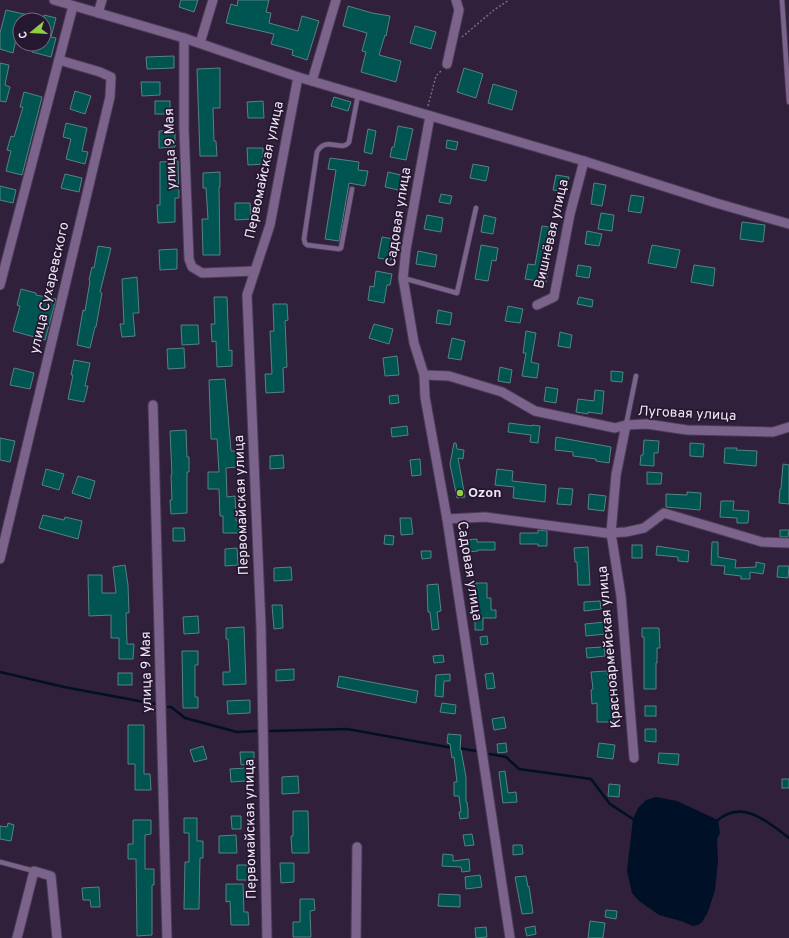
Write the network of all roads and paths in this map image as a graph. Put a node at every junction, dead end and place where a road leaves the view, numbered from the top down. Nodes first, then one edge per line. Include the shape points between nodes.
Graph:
1 (54, 0) edge
2 (102, 0) edge
3 (213, 0) edge
4 (336, 0) edge
5 (456, 0) edge
6 (782, 0) edge
7 (73, 6) junction
8 (98, 13) junction
9 (787, 37) edge
10 (184, 38) junction
11 (200, 43) junction
12 (59, 60) junction
13 (447, 64) dead end
14 (298, 77) junction
15 (312, 81) junction
16 (358, 95) junction
17 (789, 102) edge
18 (430, 116) junction
19 (584, 161) junction
20 (352, 189) dead end
21 (476, 208) dead end
22 (789, 224) edge
23 (255, 271) junction
24 (403, 278) junction
25 (0, 285) edge
26 (537, 305) dead end
27 (424, 374) junction
28 (636, 376) dead end
29 (153, 405) dead end
30 (626, 425) junction
31 (789, 427) edge
32 (447, 519) junction
33 (611, 533) junction
34 (789, 544) edge
35 (0, 559) edge
36 (634, 758) dead end
37 (357, 847) dead end
38 (0, 862) edge
39 (34, 870) junction
40 (17, 938) edge
41 (57, 938) edge
42 (168, 938) edge
43 (267, 938) edge
44 (356, 938) edge
45 (510, 938) edge

1 - 7 street
2 - 8 street
3 - 11 street
4 - 15 street
5 - 13 street via 459,10
6 - 9 lane
7 - 8 street
7 - 12 street
8 - 10 street
9 - 17 lane
10 - 11 street
10 - 23 street, улица 9 Мая via 184,129 189,258 192,267 202,273
11 - 14 street
12 - 25 street
12 - 35 street, улица Сухаревского via 111,77 110,97
14 - 15 street
14 - 23 street, Первомайская улица via 270,225
15 - 16 street
16 - 18 street
16 - 20 lane via 347,145 323,145 317,152 304,239 307,245 342,248
18 - 19 street
18 - 24 street, Садовая улица
19 - 22 street
19 - 26 street, Вишнёвая улица via 570,214 554,297
21 - 24 lane via 457,293
23 - 43 street, Первомайская улица via 247,295 261,627
24 - 27 street, Садовая улица via 414,343
27 - 30 street, Луговая улица via 449,376 502,392 535,411 615,428
27 - 32 street, Садовая улица via 424,397
28 - 30 lane
29 - 42 street, улица 9 Мая
30 - 31 street, Луговая улица via 647,424 687,430 773,432
30 - 33 street, Красноармейская улица via 616,475
32 - 33 street via 485,517
32 - 45 street, Садовая улица
33 - 34 street via 644,528 664,513 762,542
33 - 36 street, Красноармейская улица via 621,596
37 - 44 street
38 - 39 lane
39 - 40 street
39 - 41 street via 51,876

